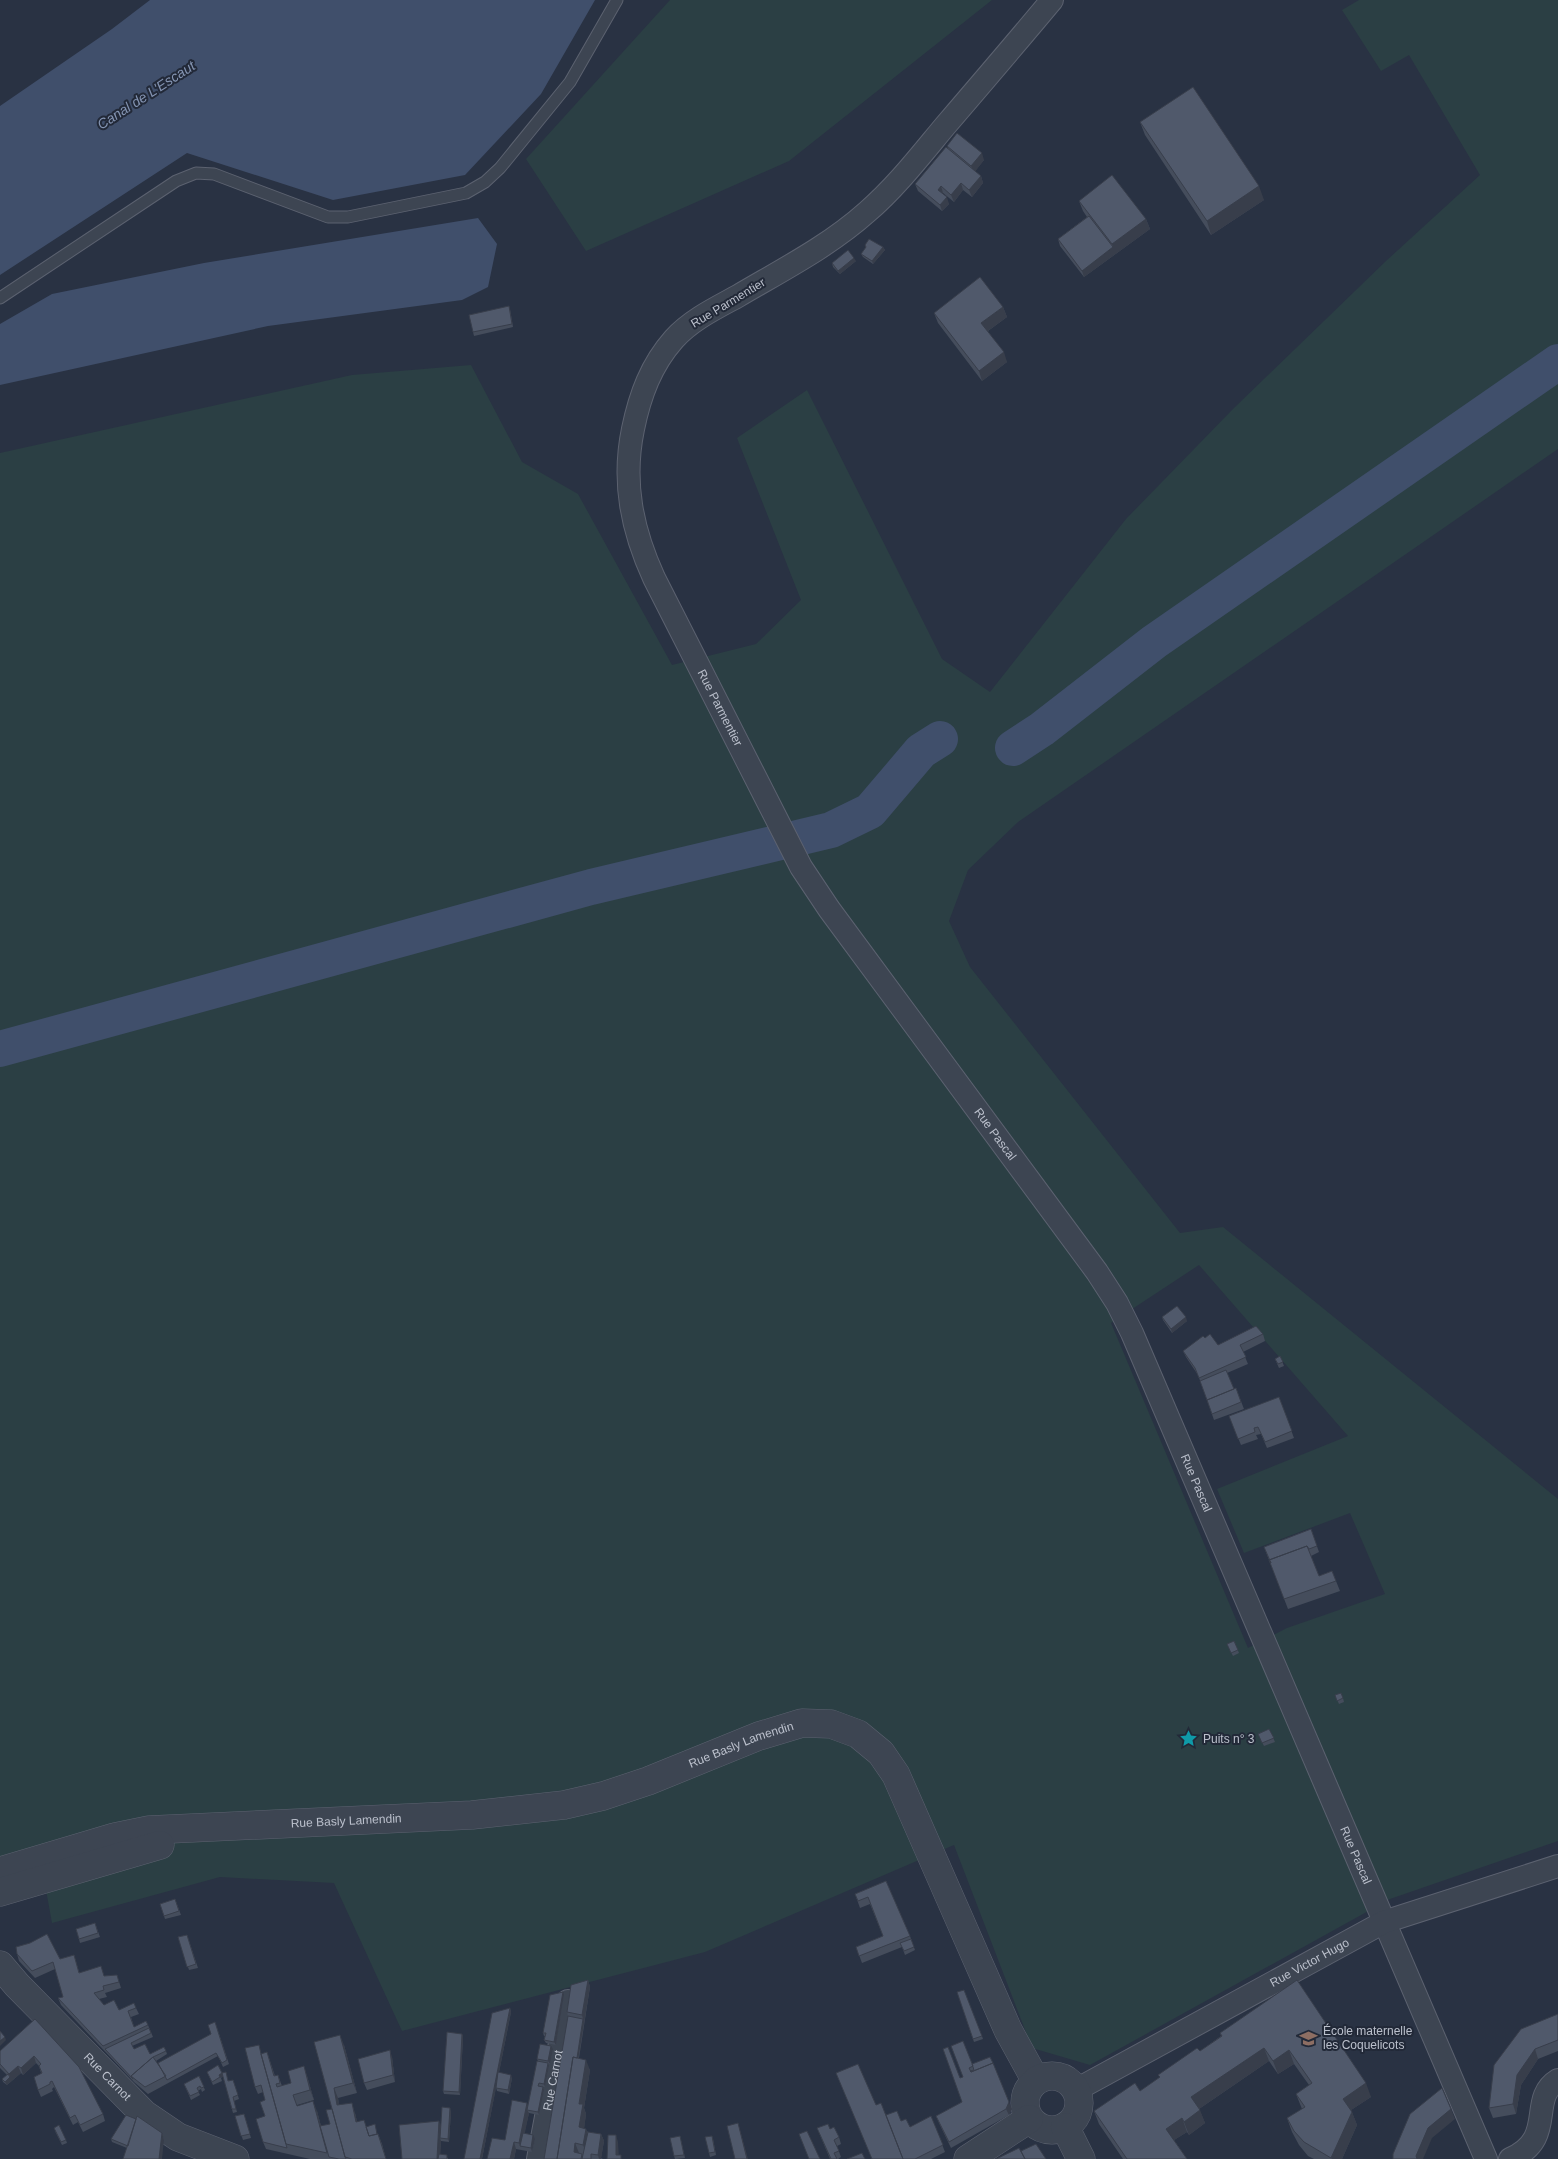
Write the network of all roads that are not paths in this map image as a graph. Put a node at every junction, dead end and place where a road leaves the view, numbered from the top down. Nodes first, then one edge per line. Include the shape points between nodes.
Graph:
1 (617, 0) edge
2 (1052, 0) edge
3 (0, 298) edge
4 (801, 867) joint
5 (237, 1827) junction
6 (1558, 1866) edge
7 (0, 1871) edge
8 (0, 1892) edge
9 (1384, 1922) junction
10 (0, 1965) edge
11 (568, 2001) edge
12 (1558, 2080) edge
13 (1036, 2081) junction
14 (1076, 2090) junction
15 (1029, 2119) junction
16 (1065, 2127) junction
17 (235, 2159) edge
18 (538, 2159) edge
19 (968, 2159) edge
20 (1081, 2159) edge
21 (1486, 2159) edge
22 (1510, 2159) edge

1 - 3 lane via 570,82 500,168 476,188 456,196 338,218 317,214 214,174 196,173 176,181
2 - 4 street, Rue Parmentier via 912,166 868,211 810,254 688,326 657,362 640,403 631,442 628,487 637,535 654,578
4 - 9 street, Rue Pascal via 1117,1303
5 - 7 street, Rue Basly Lamendin via 134,1832
5 - 8 street, Rue Basly Lamendin via 142,1849
5 - 13 street, Rue Basly Lamendin via 472,1815 564,1805 648,1781 788,1726 817,1722 844,1728 870,1743 896,1775 1008,2030
6 - 9 street, Rue Victor Hugo
9 - 14 street, Rue Victor Hugo
9 - 21 street, Rue Pascal
10 - 17 street, Rue Carnot via 144,2114 178,2137
11 - 18 street, Rue Carnot
12 - 22 street via 1545,2098 1535,2142
13 - 14 street via 1058,2076
13 - 15 street via 1024,2101
14 - 16 street via 1078,2111
15 - 16 street via 1048,2130
15 - 19 street
16 - 20 street

